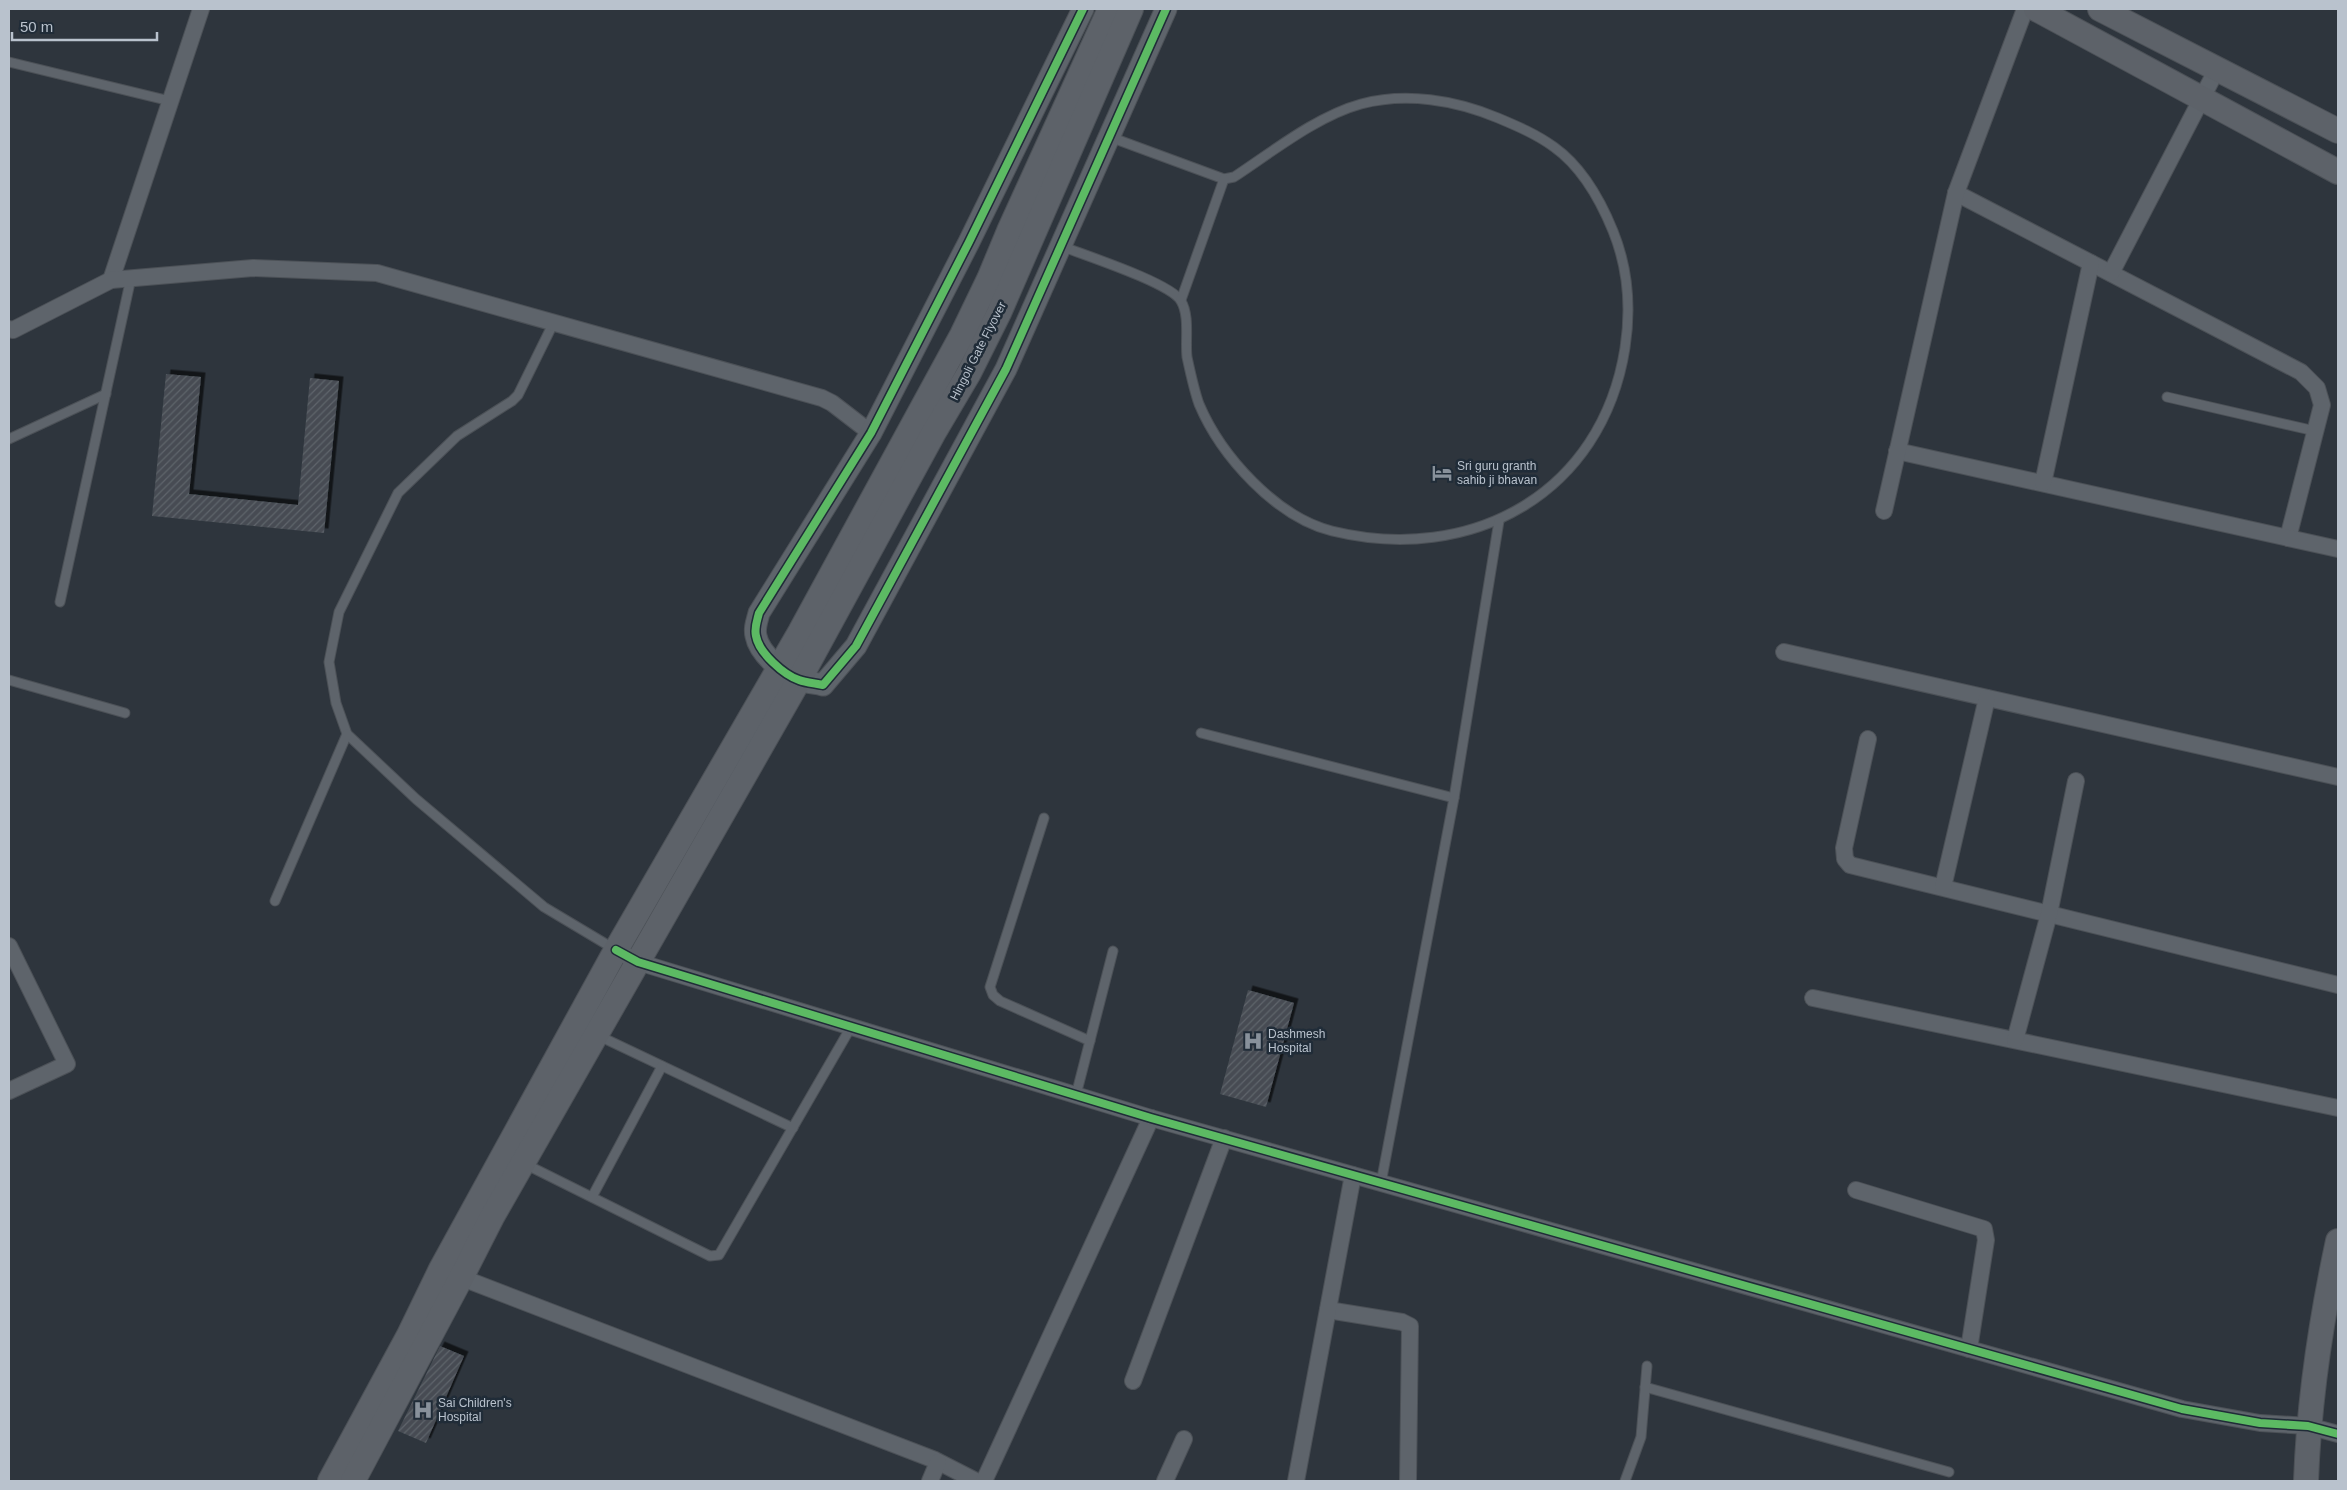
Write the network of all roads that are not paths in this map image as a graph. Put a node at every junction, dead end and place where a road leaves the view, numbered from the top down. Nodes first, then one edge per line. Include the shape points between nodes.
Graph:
1 (201, 9) edge
2 (1083, 9) edge
3 (1110, 9) edge
4 (1131, 9) edge
5 (1166, 9) edge
6 (2025, 9) edge
7 (2036, 9) edge
8 (2100, 9) edge
9 (9, 62) edge
10 (2217, 69) junction
11 (2202, 97) junction
12 (170, 101) junction
13 (1078, 105) junction
14 (2338, 131) edge
15 (1109, 137) junction
16 (2338, 172) edge
17 (1224, 179) junction
18 (1956, 193) junction
19 (1061, 246) junction
20 (2091, 263) junction
21 (2111, 273) junction
22 (131, 278) junction
23 (111, 280) junction
24 (1181, 300) junction
25 (553, 324) junction
26 (9, 329) edge
27 (106, 394) junction
28 (2168, 397) dead end
29 (2315, 431) junction
30 (871, 433) junction
31 (9, 438) edge
32 (1898, 451) junction
33 (2043, 483) junction
34 (1884, 510) dead end
35 (1499, 521) junction
36 (2288, 538) junction
37 (2338, 549) edge
38 (60, 602) dead end
39 (1784, 652) dead end
40 (779, 667) junction
41 (9, 680) edge
42 (799, 680) junction
43 (1987, 698) junction
44 (125, 713) dead end
45 (1200, 733) dead end
46 (347, 734) junction
47 (1868, 739) dead end
48 (2338, 777) edge
49 (2076, 781) dead end
50 (1454, 798) junction
51 (1044, 818) dead end
52 (1943, 887) junction
53 (275, 901) dead end
54 (2049, 914) junction
55 (9, 946) edge
56 (616, 950) junction
57 (1113, 951) dead end
58 (638, 962) junction
59 (2338, 984) edge
60 (1812, 998) dead end
61 (851, 1027) junction
62 (596, 1034) junction
63 (2015, 1040) junction
64 (1090, 1041) junction
65 (662, 1066) junction
66 (9, 1091) edge
67 (1076, 1095) junction
68 (2338, 1108) edge
69 (1150, 1118) junction
70 (793, 1128) junction
71 (1224, 1138) junction
72 (523, 1163) junction
73 (1353, 1175) junction
74 (1381, 1183) junction
75 (1856, 1190) dead end
76 (592, 1197) junction
77 (2338, 1240) edge
78 (451, 1274) junction
79 (1328, 1310) junction
80 (1968, 1348) junction
81 (1647, 1366) dead end
82 (1134, 1381) dead end
83 (1645, 1386) junction
84 (2308, 1426) junction
85 (2338, 1434) edge
86 (1184, 1439) dead end
87 (938, 1462) junction
88 (1949, 1472) dead end
89 (330, 1481) edge
90 (353, 1481) edge
91 (930, 1481) edge
92 (976, 1481) edge
93 (984, 1481) edge
94 (1165, 1481) edge
95 (1296, 1481) edge
96 (1408, 1481) edge
97 (1624, 1481) edge
98 (2306, 1481) edge

1 - 12 street
2 - 30 street via 983,215
3 - 13 main road, Hingoli Gate Flyover
4 - 13 main road, Hingoli Gate Flyover
5 - 15 street
6 - 18 street
7 - 11 main road
8 - 10 main road
9 - 12 lane
10 - 11 street
10 - 14 main road
11 - 16 main road
11 - 21 street
12 - 23 street
13 - 40 main road, Hingoli Gate Flyover via 962,335
13 - 42 main road, Hingoli Gate Flyover via 1003,304 978,356
15 - 17 lane
15 - 19 street
17 - 24 lane
17 - 35 lane via 1234,177 1319,122 1360,104 1405,97 1448,102 1526,130 1556,148 1584,175 1604,209 1619,246 1627,287 1628,330 1620,375 1601,426 1571,468 1534,501
18 - 20 street
18 - 32 street
19 - 24 lane via 1164,287
19 - 42 street via 1003,376 856,646 823,685
20 - 21 street
20 - 33 street
21 - 29 street via 2301,372 2317,388 2322,405
22 - 23 street
22 - 25 street via 253,268 377,273
22 - 27 lane
23 - 26 street via 14,330
24 - 35 lane via 1198,402 1225,451 1292,514 1330,530 1368,537 1412,539 1447,536
25 - 30 street via 822,398
25 - 46 lane via 518,395 457,436 398,493 338,612 329,662 336,703
27 - 31 lane
27 - 38 lane
28 - 29 lane
29 - 36 street
30 - 40 street via 759,613 756,637 760,647
32 - 33 street
32 - 34 street
33 - 36 street
35 - 50 lane
36 - 37 street
39 - 43 street
40 - 42 street
40 - 56 main road, Hingoli Gate Flyover
41 - 44 lane
42 - 58 main road, Hingoli Gate Flyover
43 - 48 street
43 - 52 street
45 - 50 lane
46 - 53 lane
46 - 56 lane via 416,799 544,907
47 - 52 street via 1844,848 1845,859 1850,865
49 - 54 street
50 - 74 lane
51 - 64 lane via 990,988 1000,1001
52 - 54 street
54 - 59 street
54 - 63 street
55 - 66 street via 68,1064
56 - 58 street
56 - 78 main road, Hingoli Gate Flyover
57 - 64 lane
58 - 61 street
58 - 62 main road, Hingoli Gate Flyover
60 - 63 street
61 - 67 street
61 - 70 lane
62 - 65 lane
62 - 72 main road, Hingoli Gate Flyover
63 - 68 street
64 - 67 lane
65 - 70 lane
65 - 76 lane
67 - 69 street
69 - 71 street
69 - 93 street
70 - 76 lane via 719,1255 710,1256
71 - 73 street
71 - 82 street
72 - 76 lane
72 - 78 main road, Hingoli Gate Flyover via 492,1217
73 - 74 street
73 - 79 street
74 - 80 street
75 - 80 street via 1984,1229 1986,1240
77 - 84 main road via 2324,1310
78 - 87 street
78 - 89 main road via 409,1335
78 - 90 main road
79 - 95 street
79 - 96 street via 1410,1326
80 - 84 street via 2182,1409 2260,1423
81 - 83 lane
83 - 88 lane
83 - 97 lane via 1641,1437
84 - 85 street
84 - 98 main road
86 - 94 street
87 - 91 street
87 - 92 street

